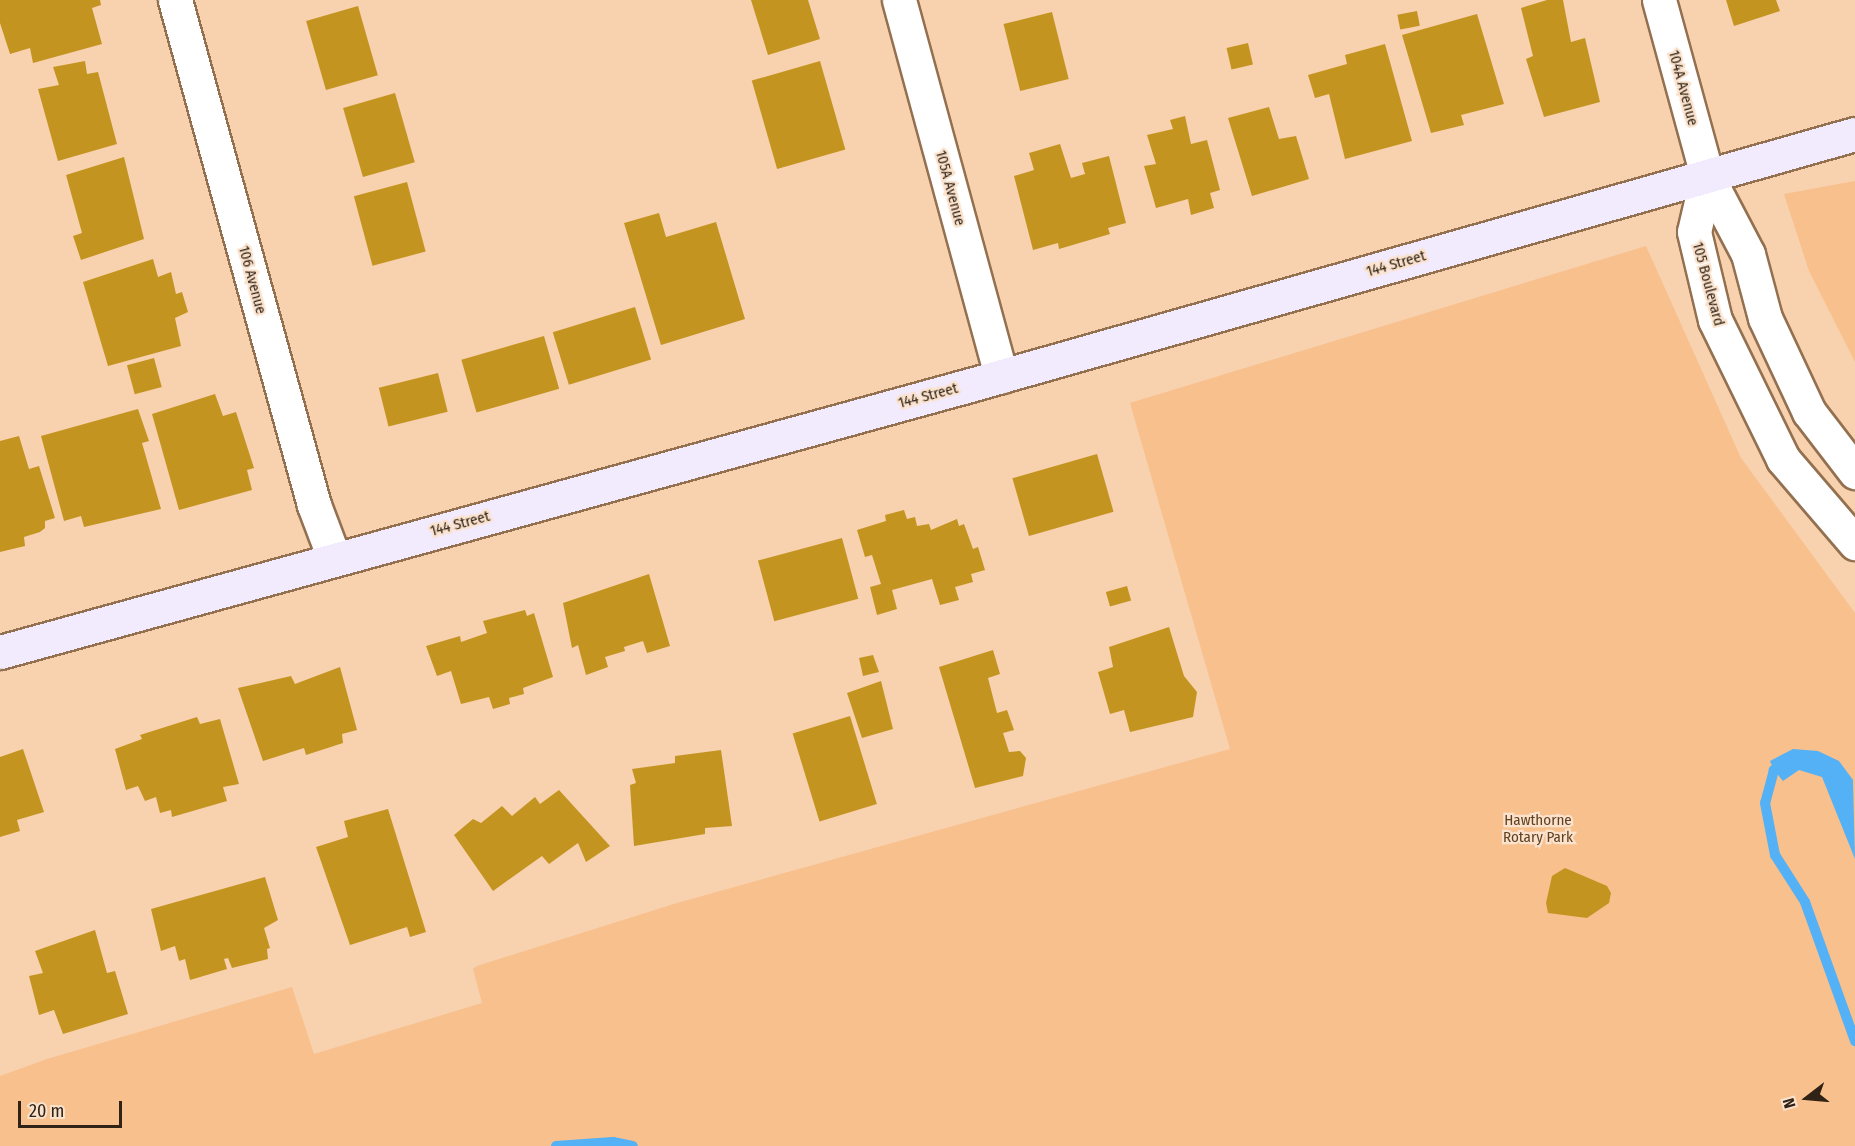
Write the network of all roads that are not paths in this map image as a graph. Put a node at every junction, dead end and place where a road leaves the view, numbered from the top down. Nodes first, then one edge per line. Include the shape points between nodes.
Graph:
1 (175, 0) edge
2 (899, 0) edge
3 (1659, 0) edge
4 (1855, 134) edge
5 (1707, 176) junction
6 (1001, 376) junction
7 (1855, 472) edge
8 (1855, 543) edge
9 (334, 558) junction
10 (0, 652) edge

1 - 9 street, 106 Avenue via 314,505
2 - 6 street, 105A Avenue
3 - 5 street, 104A Avenue
4 - 5 main road, 144 Street
5 - 6 main road, 144 Street
5 - 7 street via 1748,254 1765,318 1809,412
5 - 8 street, 105 Boulevard via 1694,232 1715,320 1784,459
6 - 9 main road, 144 Street
9 - 10 main road, 144 Street

